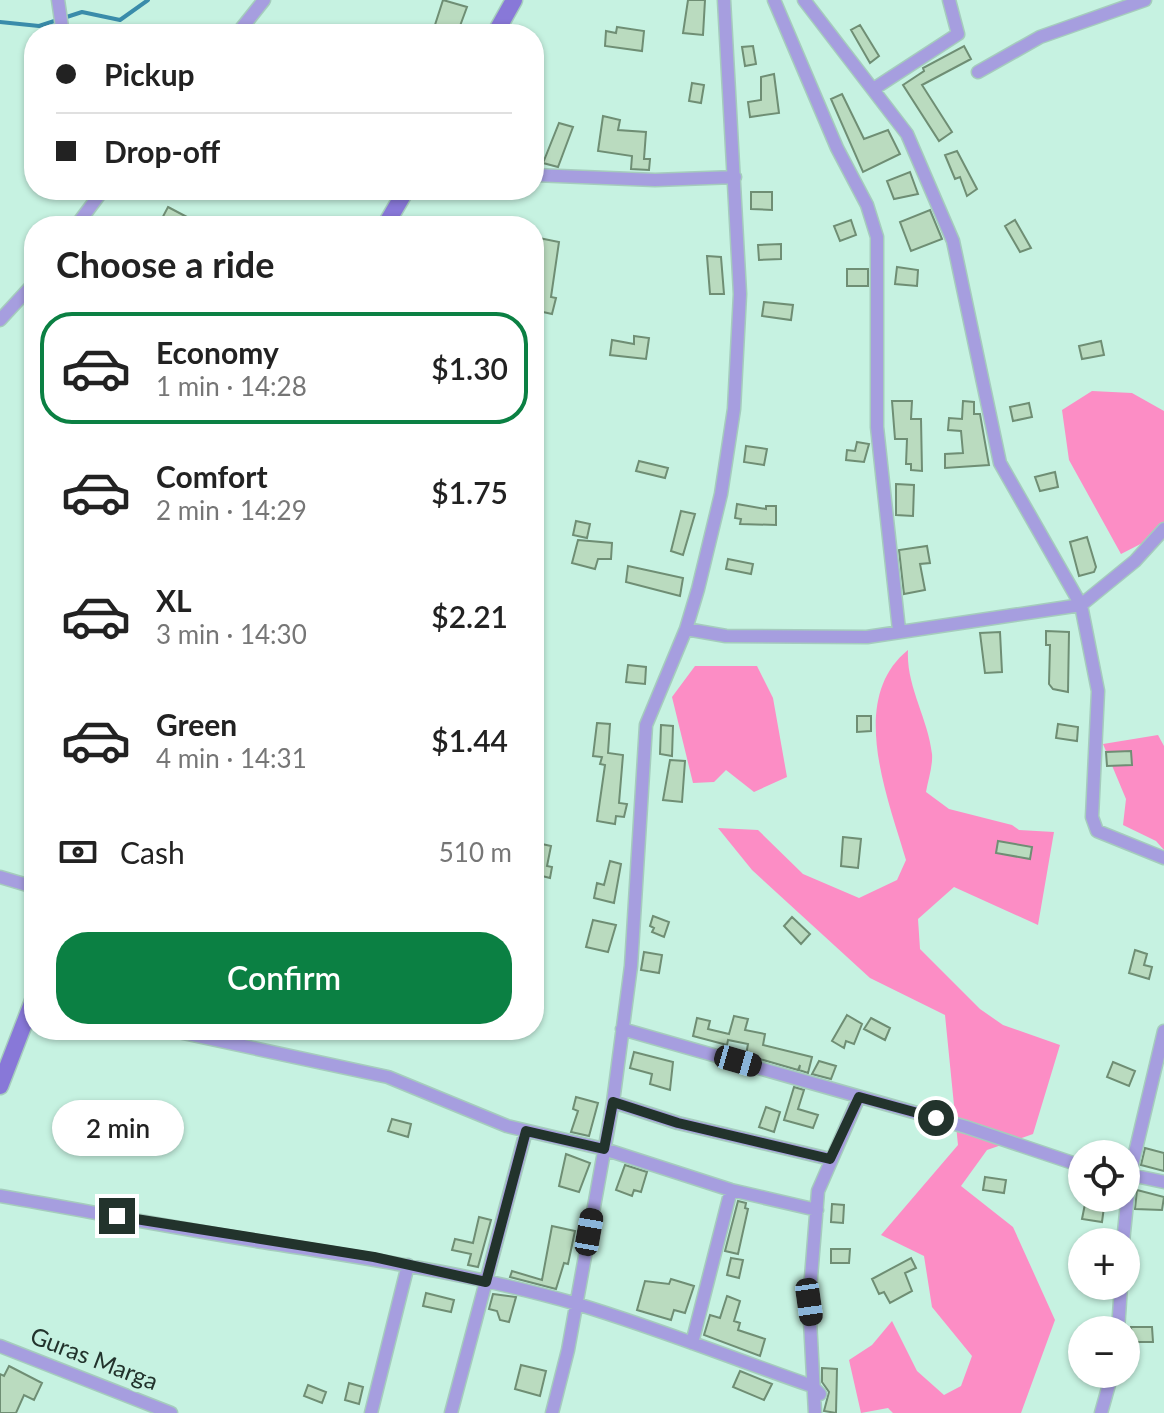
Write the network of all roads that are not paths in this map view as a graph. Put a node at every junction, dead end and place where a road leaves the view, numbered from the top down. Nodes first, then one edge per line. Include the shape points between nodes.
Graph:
1 (264, 0) edge
2 (514, 0) edge
3 (724, 0) edge
4 (774, 0) edge
5 (804, 0) edge
6 (949, 0) edge
7 (1145, 0) edge
8 (245, 24) edge
9 (501, 24) edge
10 (978, 72) dead end
11 (875, 88) junction
12 (544, 175) edge
13 (735, 177) junction
14 (24, 294) edge
15 (0, 320) edge
16 (1164, 529) edge
17 (1081, 605) junction
18 (686, 629) junction
19 (899, 630) junction
20 (1164, 858) edge
21 (0, 877) edge
22 (24, 884) edge
23 (24, 1025) edge
24 (622, 1029) junction
25 (1164, 1031) edge
26 (216, 1040) edge
27 (0, 1086) edge
28 (859, 1097) junction
29 (613, 1102) junction
30 (526, 1131) junction
31 (1137, 1140) edge
32 (604, 1149) junction
33 (830, 1159) junction
34 (1068, 1161) edge
35 (1140, 1177) edge
36 (1164, 1182) edge
37 (731, 1190) junction
38 (0, 1196) edge
39 (817, 1210) junction
40 (408, 1265) junction
41 (486, 1282) junction
42 (576, 1304) junction
43 (692, 1343) junction
44 (0, 1346) edge
45 (1108, 1388) edge
46 (816, 1390) junction
47 (171, 1413) edge
48 (371, 1413) edge
49 (451, 1413) edge
50 (552, 1413) edge
51 (815, 1413) edge
52 (1101, 1413) edge

1 - 8 street
2 - 9 main road
3 - 13 street
4 - 19 street via 877,237 877,427
5 - 11 street
6 - 11 street via 958,34
7 - 10 street via 1040,37
11 - 17 street via 907,134 953,241 1000,463
12 - 13 street
13 - 18 street via 740,294 734,409 721,494
14 - 15 street
16 - 17 street via 1135,561
17 - 19 street
17 - 20 street via 1098,691 1092,817 1097,831
18 - 19 street via 726,636 867,637
18 - 24 street via 646,725 631,966
21 - 22 street
23 - 27 main road
24 - 28 street
24 - 29 street
25 - 31 street
26 - 30 street via 388,1077
28 - 33 street
28 - 34 street
29 - 32 street
29 - 33 street
30 - 32 street
30 - 41 street
32 - 37 street
32 - 42 street
33 - 39 street
35 - 36 street
37 - 39 street
37 - 43 street
38 - 40 street
39 - 46 street via 809,1302
40 - 41 street
40 - 48 street
41 - 42 street
41 - 49 street
42 - 43 street
42 - 50 street
43 - 46 street
44 - 47 street, Guras Marga
45 - 52 street
46 - 51 street

